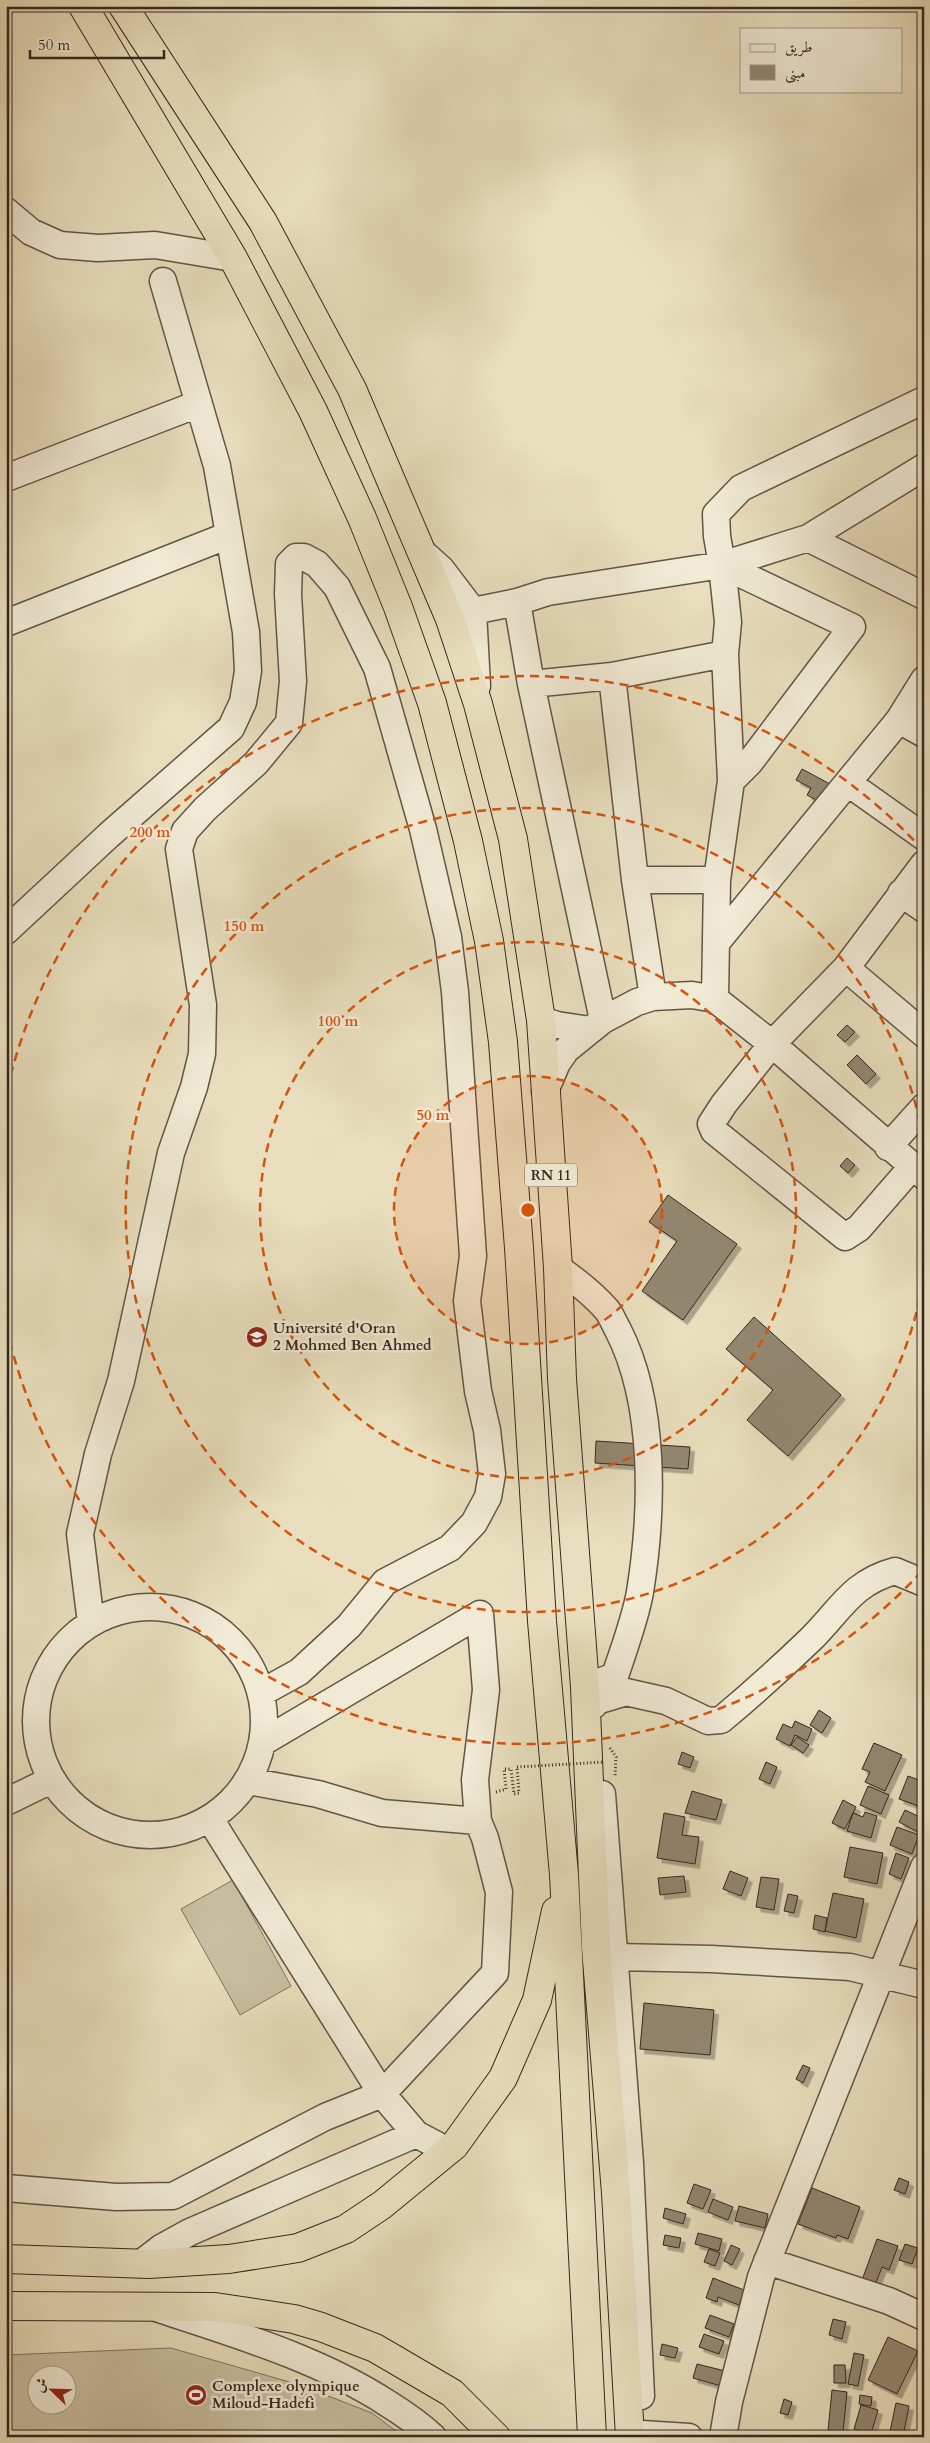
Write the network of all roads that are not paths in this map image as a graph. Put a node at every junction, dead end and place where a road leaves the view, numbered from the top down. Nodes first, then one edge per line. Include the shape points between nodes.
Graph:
1 (83, 6) edge
2 (123, 6) edge
3 (6, 211) edge
4 (233, 258) junction
5 (163, 281) dead end
6 (924, 400) edge
7 (198, 404) junction
8 (924, 467) edge
9 (6, 478) edge
10 (229, 535) junction
11 (808, 538) junction
12 (420, 550) junction
13 (722, 564) junction
14 (924, 596) edge
15 (517, 602) junction
16 (473, 611) junction
17 (6, 623) edge
18 (725, 654) junction
19 (612, 676) junction
20 (924, 680) edge
21 (531, 684) junction
22 (478, 704) junction
23 (899, 720) junction
24 (924, 734) edge
25 (731, 781) junction
26 (848, 783) junction
27 (924, 837) edge
28 (924, 864) edge
29 (635, 880) junction
30 (717, 880) junction
31 (901, 893) junction
32 (924, 909) edge
33 (6, 931) edge
34 (716, 943) junction
35 (846, 968) junction
36 (653, 997) junction
37 (715, 999) junction
38 (541, 1020) junction
39 (596, 1024) junction
40 (924, 1034) edge
41 (772, 1044) junction
42 (545, 1091) junction
43 (924, 1107) edge
44 (888, 1147) junction
45 (918, 1172) edge
46 (558, 1268) junction
47 (924, 1583) edge
48 (91, 1623) junction
49 (261, 1693) junction
50 (589, 1694) junction
51 (263, 1742) junction
52 (52, 1780) junction
53 (248, 1780) junction
54 (6, 1802) edge
55 (210, 1819) junction
56 (478, 1821) junction
57 (924, 1867) edge
58 (564, 1875) junction
59 (616, 1958) junction
60 (880, 1974) junction
61 (924, 1985) edge
62 (382, 2094) junction
63 (416, 2134) junction
64 (448, 2150) junction
65 (6, 2188) edge
66 (6, 2259) edge
67 (767, 2261) junction
68 (140, 2264) junction
69 (6, 2306) edge
70 (151, 2306) junction
71 (924, 2317) edge
72 (638, 2436) edge
73 (433, 2437) edge
74 (496, 2437) edge
75 (592, 2437) edge
76 (689, 2437) edge
77 (723, 2437) edge

1 - 4 highway, RN 11
2 - 12 highway, RN 11 via 263,222 352,389
3 - 4 street via 30,232 60,245 98,248 155,246
4 - 58 highway, RN 11 via 313,411 398,606 432,704 468,841 489,941 503,1042 518,1228 542,1622
5 - 7 street
6 - 13 street via 736,492 716,514
7 - 9 street
7 - 10 street via 217,466
8 - 11 street
10 - 17 street
10 - 33 street via 246,632 248,671 243,702 231,728
11 - 13 street
11 - 14 street
12 - 16 street via 441,569
12 - 22 highway, RN 11 via 450,619
13 - 15 street via 548,592
13 - 18 street via 728,622
13 - 25 street via 852,627 750,762
15 - 16 street
15 - 21 street
16 - 22 street
18 - 19 street
18 - 25 street
19 - 21 street
19 - 29 street
20 - 23 street
21 - 39 street
22 - 38 highway, RN 11 via 513,839
23 - 24 street
23 - 26 street
25 - 30 street
26 - 27 street
26 - 34 street
28 - 31 street
29 - 30 street
29 - 36 street
30 - 34 street
31 - 32 street
31 - 35 street
34 - 37 street
35 - 40 street
35 - 41 street
36 - 37 street via 692,995
36 - 39 street
37 - 41 street
38 - 39 street via 565,1027
38 - 42 highway, RN 11
39 - 42 street via 566,1050
41 - 44 street
41 - 45 street via 710,1124 714,1132 845,1237 859,1228
42 - 46 highway, RN 11
43 - 44 street
44 - 45 street
46 - 50 highway, RN 11 via 562,1379
46 - 50 street via 608,1311 626,1346 646,1434 647,1543 636,1610 615,1676
47 - 50 street via 895,1571 868,1580 812,1638 721,1720 708,1721 666,1701 626,1692
48 - 49 street via 124,1609 159,1606 194,1615 224,1633 247,1660
48 - 49 street via 80,1534 98,1454 124,1372 171,1153 202,1054 203,1005 179,849 185,830 256,763 289,723 293,681 289,564 296,557 304,556 317,564 337,588 377,668 423,829 448,937 456,992 473,1256 467,1301 492,1474 488,1497 474,1523 450,1548 385,1582 349,1626 299,1672
48 - 52 street via 64,1646 45,1676 36,1711 38,1746
49 - 51 street via 265,1717
50 - 59 street
50 - 72 highway, RN 11 via 596,1947
51 - 53 street
51 - 56 street via 480,1614 486,1690 475,1780
52 - 54 street
52 - 55 street via 74,1807 105,1827 140,1836 176,1833
53 - 55 street via 231,1802
53 - 56 street via 318,1794 382,1813
55 - 62 street
56 - 62 street via 499,1892 495,1974
57 - 60 street
58 - 64 highway via 537,2000 504,2078
58 - 75 highway, RN 11
59 - 60 street via 819,1965 850,1967
59 - 72 street via 630,2163
60 - 61 street
60 - 67 street
62 - 63 street
62 - 65 street via 325,2117 173,2196 116,2198
63 - 64 street
63 - 68 street via 190,2232
64 - 68 highway via 375,2210 346,2229 298,2248 229,2259
66 - 68 highway
67 - 71 street via 889,2301
67 - 77 street via 729,2402
69 - 70 highway
70 - 73 street via 322,2367 365,2389
70 - 74 highway via 216,2307 269,2315 294,2319 348,2337 375,2348 452,2393
72 - 76 street

